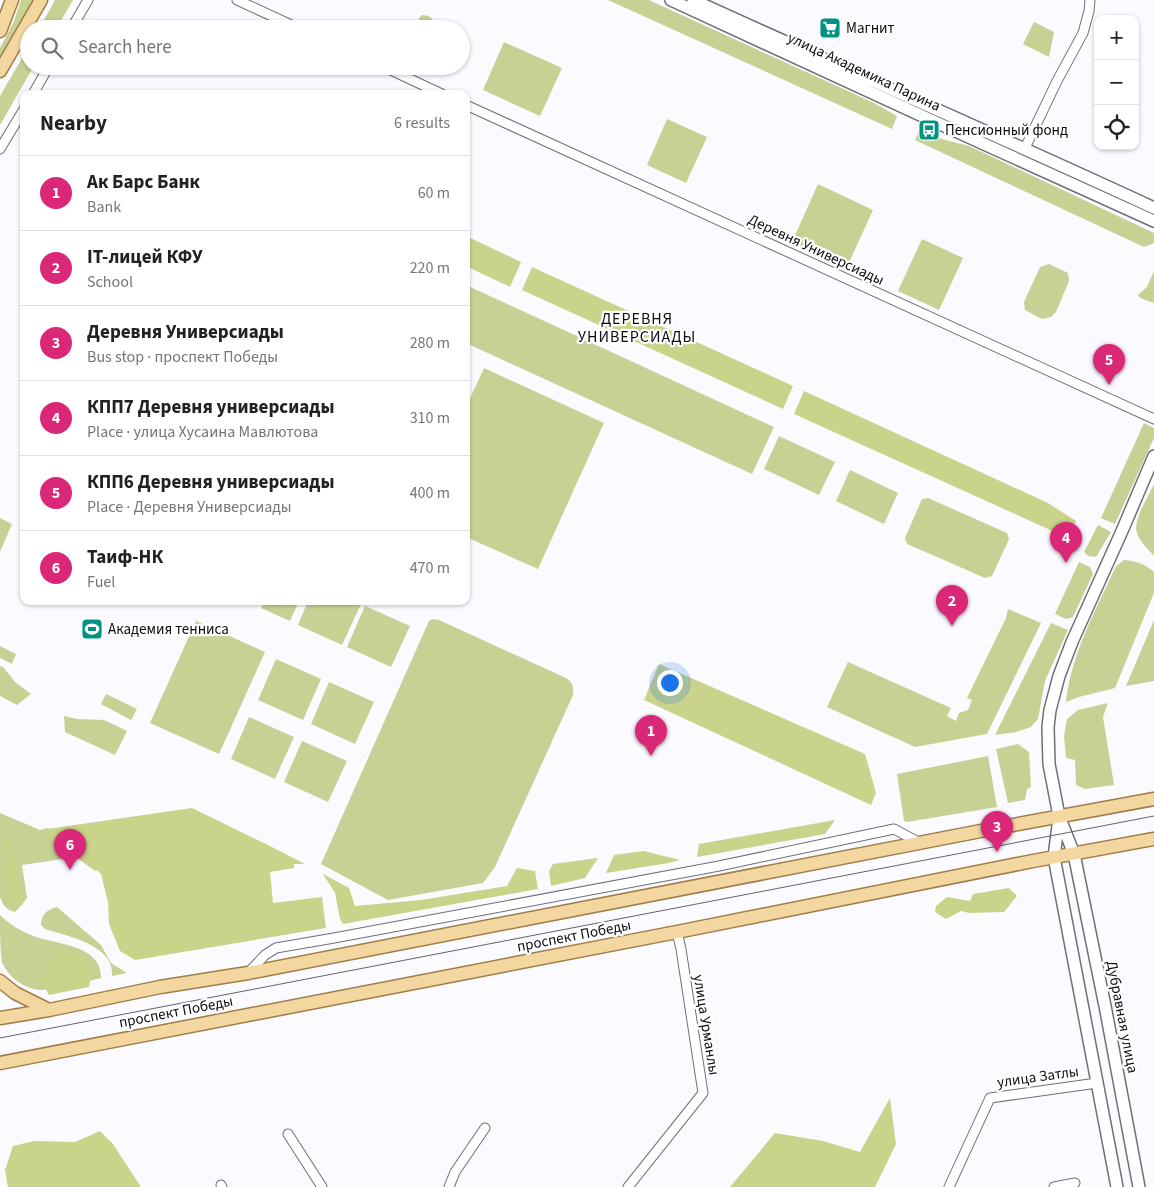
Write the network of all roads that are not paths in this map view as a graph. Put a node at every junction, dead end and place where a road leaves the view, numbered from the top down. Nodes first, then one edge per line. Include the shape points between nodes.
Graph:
1 (12, 0) edge
2 (41, 0) edge
3 (88, 0) edge
4 (237, 0) edge
5 (671, 0) edge
6 (693, 0) edge
7 (1090, 0) edge
8 (29, 20) edge
9 (76, 20) edge
10 (280, 20) edge
11 (0, 31) edge
12 (20, 36) edge
13 (0, 71) edge
14 (44, 75) edge
15 (401, 75) edge
16 (852, 78) junction
17 (35, 90) edge
18 (433, 90) edge
19 (470, 107) edge
20 (20, 116) edge
21 (1025, 148) junction
22 (0, 149) edge
23 (1020, 160) junction
24 (1154, 208) edge
25 (1154, 221) edge
26 (1154, 419) edge
27 (1154, 456) edge
28 (1154, 799) edge
29 (1059, 816) junction
30 (1154, 839) edge
31 (920, 843) junction
32 (1074, 854) junction
33 (1054, 857) junction
34 (677, 932) junction
35 (248, 974) junction
36 (0, 981) edge
37 (49, 1010) junction
38 (1106, 1011) junction
39 (1084, 1015) junction
40 (0, 1018) edge
41 (0, 1063) edge
42 (1097, 1083) junction
43 (485, 1128) dead end
44 (288, 1134) dead end
45 (1076, 1183) dead end
46 (322, 1187) edge
47 (449, 1187) edge
48 (628, 1187) edge
49 (949, 1187) edge
50 (1054, 1187) edge
51 (1117, 1187) edge
52 (1139, 1187) edge

1 - 11 main road
2 - 8 main road
3 - 9 street
4 - 10 street
5 - 16 street, улица Академика Парина
6 - 16 street, улица Академика Парина
7 - 21 street via 1083,33
12 - 13 main road
14 - 17 street
15 - 18 street
16 - 21 street, улица Академика Парина
16 - 23 street, улица Академика Парина
19 - 26 street, Деревня Универсиады
20 - 22 street
21 - 23 street
21 - 24 street, улица Академика Парина
23 - 25 street, улица Академика Парина
27 - 29 street via 1072,642 1052,702 1048,727 1049,764
28 - 29 main road, проспект Победы
29 - 31 main road, проспект Победы
29 - 32 street, Дубравная улица
29 - 33 street
30 - 32 main road, проспект Победы
31 - 35 main road, проспект Победы
31 - 35 street via 894,829 718,866 276,948
32 - 33 main road, проспект Победы
32 - 38 street, Дубравная улица
33 - 34 main road, проспект Победы
33 - 39 street
34 - 41 main road, проспект Победы
34 - 48 street, улица Урманлы via 703,1093
35 - 37 main road, проспект Победы via 160,987
36 - 37 main road via 15,993
37 - 40 main road, проспект Победы
38 - 39 street
38 - 52 street, Дубравная улица
39 - 42 street
42 - 49 street, улица Затлы via 990,1098
42 - 51 street
43 - 47 street via 455,1172
44 - 46 street
45 - 50 street

